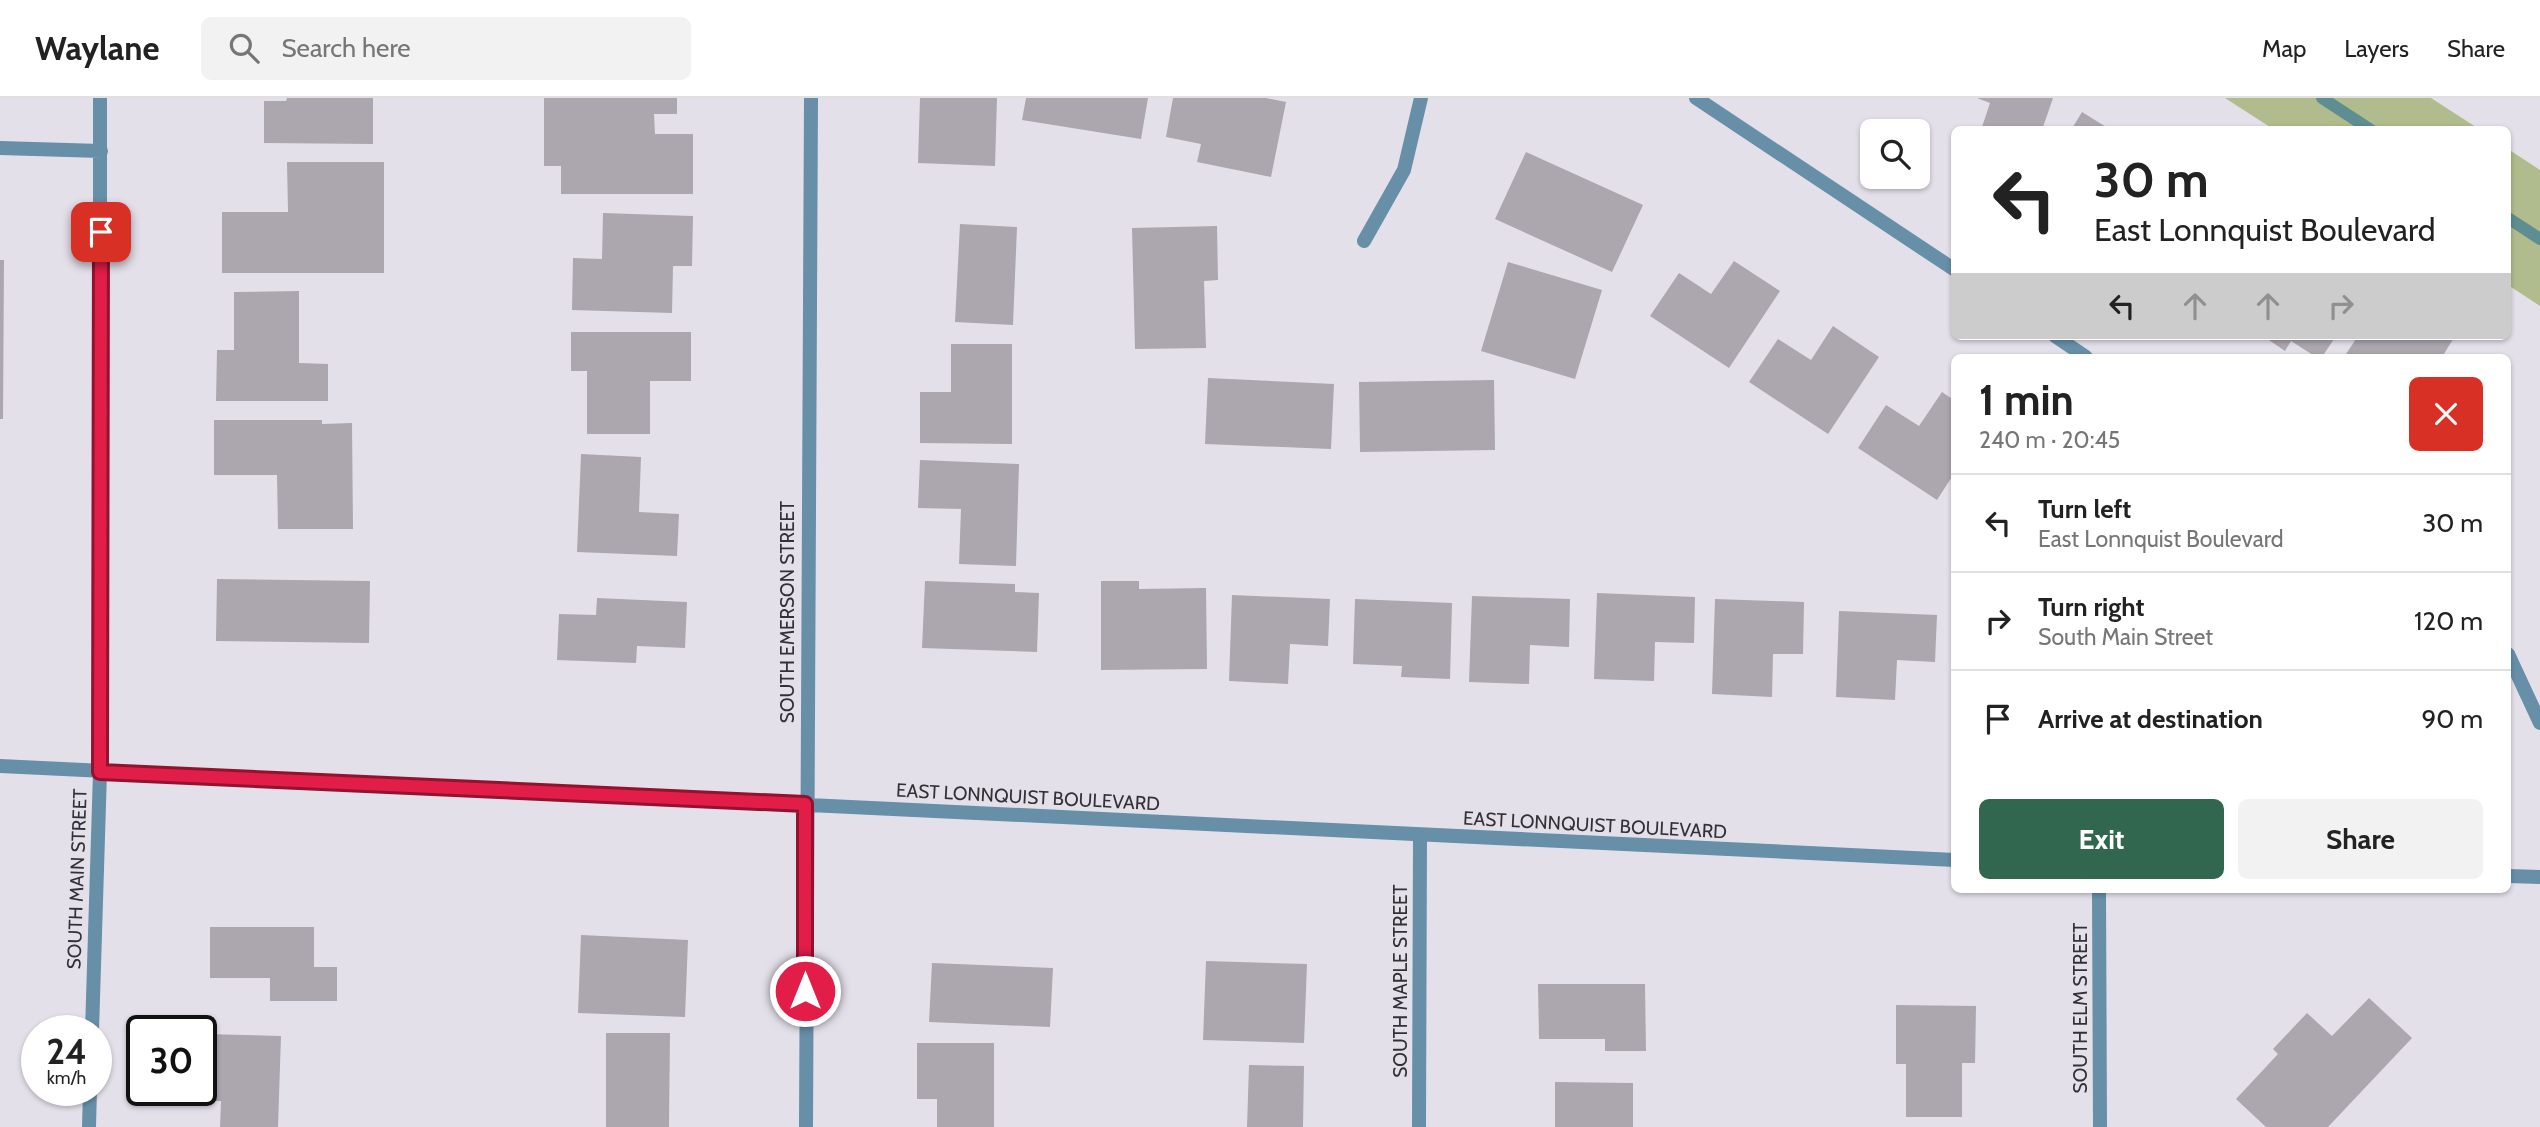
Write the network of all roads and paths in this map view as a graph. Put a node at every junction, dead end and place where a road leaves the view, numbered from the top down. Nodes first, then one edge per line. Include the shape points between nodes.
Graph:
1 (100, 98) edge
2 (811, 98) edge
3 (1421, 98) edge
4 (1696, 98) edge
5 (0, 148) edge
6 (101, 151) junction
7 (1364, 241) dead end
8 (1951, 267) edge
9 (2061, 340) edge
10 (2082, 354) edge
11 (2511, 660) edge
12 (2540, 723) edge
13 (0, 766) edge
14 (100, 772) junction
15 (805, 804) junction
16 (1420, 836) junction
17 (1951, 860) edge
18 (2511, 876) edge
19 (2540, 877) edge
20 (2099, 893) edge
21 (92, 1015) edge
22 (90, 1106) edge
23 (89, 1127) edge
24 (806, 1127) edge
25 (1419, 1127) edge
26 (2099, 1127) edge

1 - 6 street, SOUTH MAIN STREET
2 - 15 street, SOUTH EMERSON STREET
3 - 7 street via 1404,170
4 - 8 street
5 - 6 street
6 - 14 street, SOUTH MAIN STREET
9 - 10 street
11 - 12 street
13 - 14 street, EAST LONNQUIST BOULEVARD
14 - 15 street, EAST LONNQUIST BOULEVARD
14 - 21 street, SOUTH MAIN STREET
15 - 16 street, EAST LONNQUIST BOULEVARD
15 - 24 street, SOUTH EMERSON STREET
16 - 17 street, EAST LONNQUIST BOULEVARD
16 - 25 street, SOUTH MAPLE STREET
18 - 19 street
20 - 26 street, SOUTH ELM STREET
22 - 23 street

